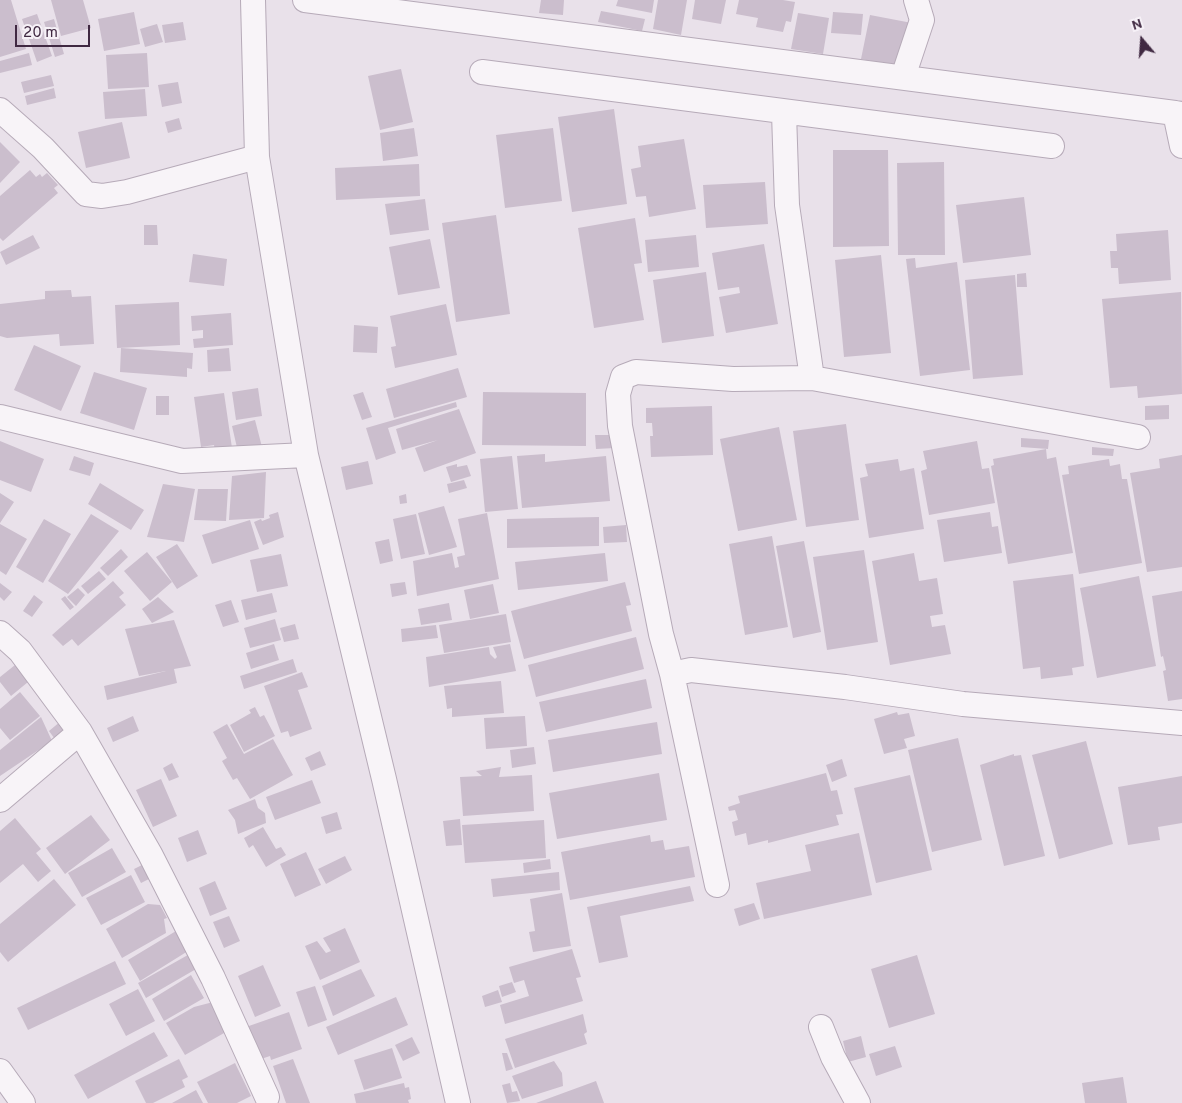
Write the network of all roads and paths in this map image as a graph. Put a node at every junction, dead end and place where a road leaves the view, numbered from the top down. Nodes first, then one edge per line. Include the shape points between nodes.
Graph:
1 (253, 0) edge
2 (305, 0) edge
3 (916, 0) edge
4 (482, 72) dead end
5 (904, 77) junction
6 (0, 110) edge
7 (784, 113) junction
8 (1179, 114) edge
9 (1052, 146) dead end
10 (1182, 146) edge
11 (257, 157) junction
12 (812, 378) junction
13 (0, 417) edge
14 (1138, 437) dead end
15 (306, 455) junction
16 (0, 633) edge
17 (672, 674) junction
18 (1182, 724) edge
19 (80, 732) junction
20 (0, 800) edge
21 (717, 885) dead end
22 (822, 1027) dead end
23 (0, 1071) edge
24 (267, 1096) dead end
25 (23, 1103) edge
26 (458, 1103) edge
27 (858, 1103) edge

1 - 11 street
2 - 5 street
3 - 5 street via 922,20
4 - 7 street
5 - 8 street
6 - 11 street via 43,148 86,194 102,196 127,192
7 - 9 street
7 - 12 street via 787,205
8 - 10 street
11 - 15 street
12 - 14 street
12 - 17 street via 733,380 636,372 623,377 618,394 620,426 661,634
13 - 15 street via 182,461
15 - 26 street
16 - 19 street via 20,651
17 - 18 street via 690,670 964,704
17 - 21 street
19 - 20 street
19 - 24 street via 150,854 214,978
22 - 27 street via 833,1057
23 - 25 street

